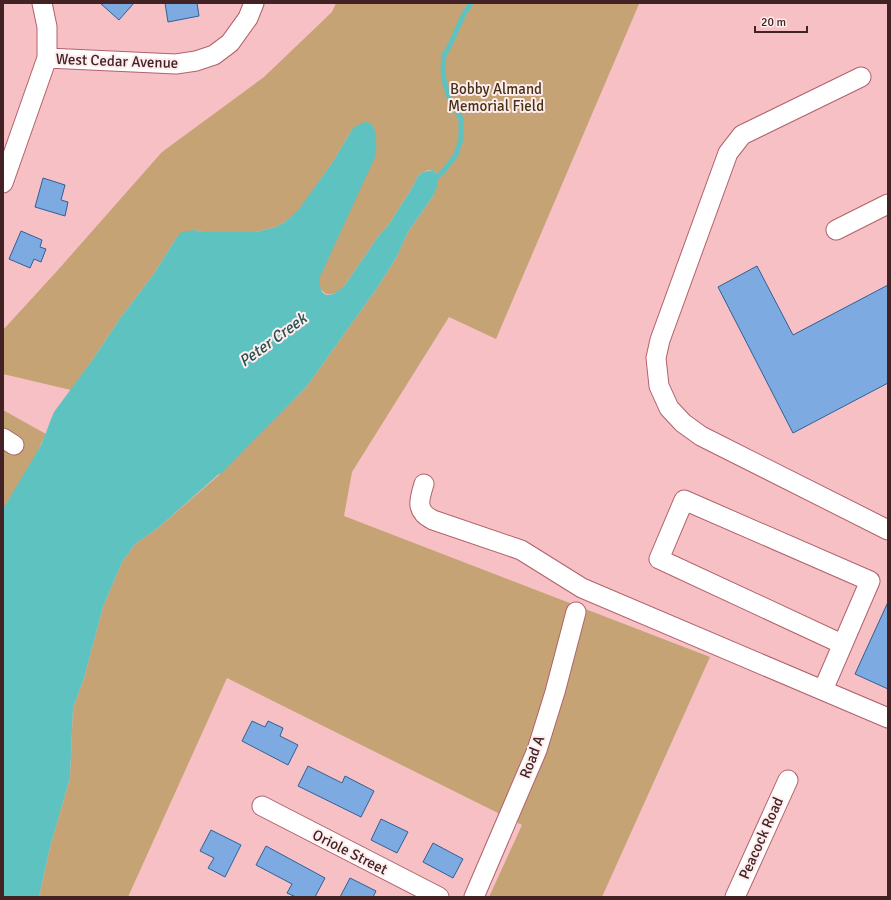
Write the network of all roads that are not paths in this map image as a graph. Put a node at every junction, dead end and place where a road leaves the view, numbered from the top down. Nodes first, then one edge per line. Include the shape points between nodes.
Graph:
1 (42, 3) edge
2 (254, 3) edge
3 (47, 58) junction
4 (861, 77) dead end
5 (3, 183) edge
6 (888, 204) edge
7 (836, 230) dead end
8 (424, 484) dead end
9 (888, 530) edge
10 (576, 612) dead end
11 (842, 644) junction
12 (823, 690) junction
13 (888, 718) edge
14 (788, 780) dead end
15 (262, 806) dead end
16 (438, 897) edge
17 (474, 897) edge
18 (735, 897) edge

1 - 3 street via 47,27
2 - 3 street, West Cedar Avenue via 248,18 230,43 214,55 196,61 176,64
3 - 5 street
4 - 9 street via 742,135 728,153 660,340 656,358 659,386 669,408 700,436
6 - 7 street
8 - 12 street via 420,508 425,516 522,550 582,588
10 - 17 street, Road A via 555,692 536,750
11 - 11 street via 870,581 684,500 659,558
11 - 12 street
12 - 13 street
14 - 18 street, Peacock Road
15 - 16 street, Oriole Street

